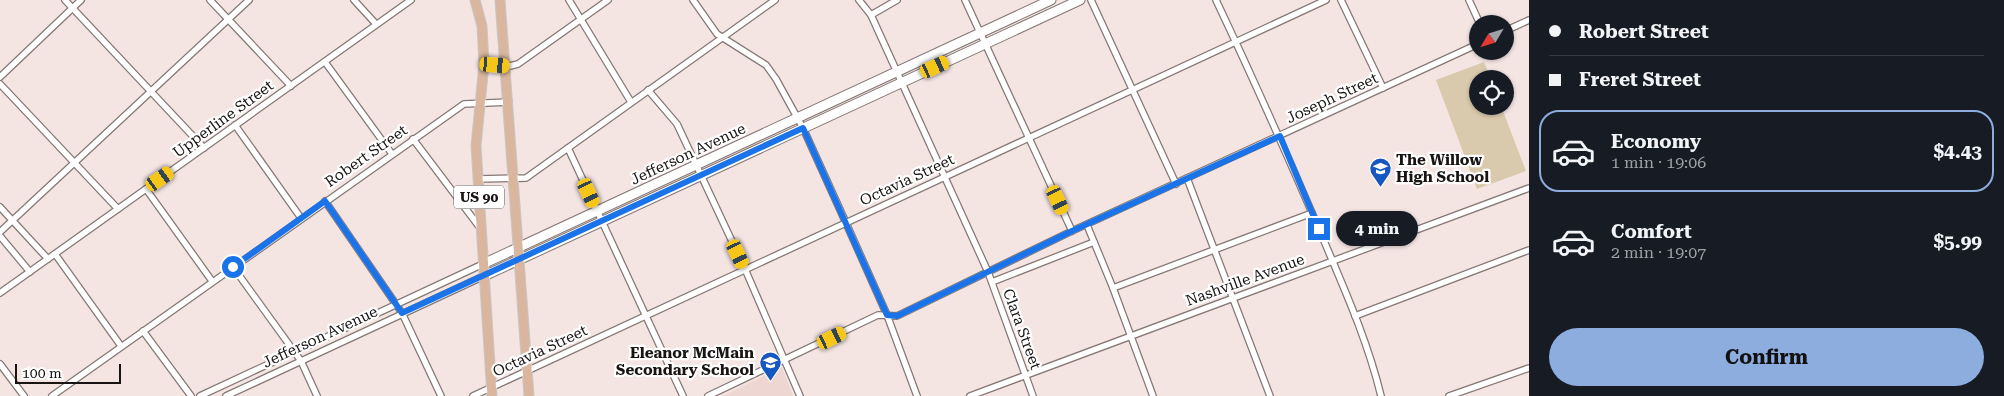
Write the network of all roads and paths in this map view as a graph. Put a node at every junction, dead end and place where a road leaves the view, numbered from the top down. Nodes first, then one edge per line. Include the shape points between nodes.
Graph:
1 (65, 0) edge
2 (81, 0) edge
3 (210, 0) edge
4 (248, 0) edge
5 (354, 0) edge
6 (411, 0) edge
7 (475, 0) edge
8 (500, 0) edge
9 (568, 0) edge
10 (608, 0) edge
11 (693, 0) edge
12 (775, 0) edge
13 (859, 0) edge
14 (897, 0) edge
15 (964, 0) edge
16 (1051, 0) edge
17 (1080, 0) edge
18 (1091, 0) edge
19 (1216, 0) edge
20 (1326, 0) edge
21 (1341, 0) edge
22 (1469, 0) edge
23 (72, 8) junction
24 (870, 15) junction
25 (1476, 15) edge
26 (228, 19) junction
27 (580, 20) junction
28 (1529, 20) edge
29 (376, 24) junction
30 (1514, 27) edge
31 (980, 33) junction
32 (723, 37) junction
33 (1236, 42) junction
34 (985, 44) junction
35 (1469, 48) edge
36 (325, 62) junction
37 (484, 64) junction
38 (506, 66) junction
39 (897, 73) junction
40 (0, 77) edge
41 (901, 82) junction
42 (0, 84) edge
43 (291, 86) junction
44 (1383, 88) junction
45 (1133, 89) junction
46 (648, 90) junction
47 (151, 92) junction
48 (509, 102) junction
49 (631, 102) junction
50 (480, 103) junction
51 (798, 118) junction
52 (235, 125) junction
53 (803, 128) junction
54 (1280, 136) junction
55 (413, 138) junction
56 (1029, 138) junction
57 (204, 148) junction
58 (568, 148) junction
59 (392, 154) junction
60 (75, 163) junction
61 (697, 165) junction
62 (702, 175) junction
63 (944, 176) junction
64 (514, 178) junction
65 (1188, 178) junction
66 (478, 179) junction
67 (1176, 184) junction
68 (1529, 188) edge
69 (146, 189) junction
70 (325, 201) junction
71 (0, 207) edge
72 (118, 209) junction
73 (597, 211) junction
74 (1312, 213) junction
75 (301, 218) junction
76 (13, 220) junction
77 (602, 222) junction
78 (846, 223) junction
79 (1087, 224) junction
80 (481, 228) junction
81 (1072, 231) junction
82 (0, 232) edge
83 (0, 236) edge
84 (1094, 242) junction
85 (518, 247) junction
86 (1215, 249) junction
87 (1529, 250) edge
88 (55, 254) junction
89 (48, 259) junction
90 (519, 261) junction
91 (1332, 261) junction
92 (483, 264) junction
93 (233, 267) junction
94 (745, 269) junction
95 (30, 272) junction
96 (988, 272) junction
97 (484, 276) junction
98 (212, 281) junction
99 (992, 282) junction
100 (1113, 288) junction
101 (0, 293) edge
102 (1233, 298) junction
103 (396, 305) junction
104 (402, 313) junction
105 (887, 315) junction
106 (646, 316) junction
107 (1355, 316) junction
108 (143, 331) junction
109 (1130, 336) junction
110 (121, 346) junction
111 (294, 353) junction
112 (786, 360) junction
113 (301, 361) junction
114 (0, 364) edge
115 (1529, 368) edge
116 (526, 370) junction
117 (1026, 375) junction
118 (492, 392) edge
119 (24, 396) edge
120 (53, 396) edge
121 (192, 396) edge
122 (200, 396) edge
123 (226, 396) edge
124 (317, 396) edge
125 (441, 396) edge
126 (473, 396) edge
127 (529, 396) edge
128 (683, 396) edge
129 (708, 396) edge
130 (800, 396) edge
131 (917, 396) edge
132 (970, 396) edge
133 (1033, 396) edge
134 (1153, 396) edge
135 (1270, 396) edge
136 (1381, 396) edge
137 (1449, 396) edge

1 - 23 street
2 - 23 street
3 - 26 street
4 - 26 street
5 - 29 street
6 - 29 street, Upperline Street
7 - 37 main road, US 90 via 482,26
8 - 38 main road, US 90
9 - 27 street
10 - 27 street
11 - 32 street via 717,34
12 - 32 street
13 - 24 street, Clara Street
14 - 24 street
15 - 31 street
16 - 31 street, Jefferson Avenue
17 - 34 street, Jefferson Avenue
18 - 45 street
19 - 33 street
20 - 33 street, Octavia Street
21 - 44 street
22 - 25 street
23 - 40 street
23 - 47 street
24 - 39 street, Clara Street
26 - 43 street
26 - 47 street
27 - 38 street via 518,64
27 - 49 street
28 - 30 street
29 - 36 street, Upperline Street
31 - 34 street
31 - 39 street, Jefferson Avenue
32 - 46 street
32 - 51 street via 766,66
33 - 45 street, Octavia Street
33 - 54 street
34 - 41 street, Jefferson Avenue
34 - 56 street
35 - 44 street, Joseph Street
36 - 43 street, Upperline Street
36 - 59 street
37 - 38 street
37 - 50 main road, US 90
38 - 48 main road, US 90
39 - 41 street, Clara Street
39 - 51 street, Jefferson Avenue
41 - 53 street, Jefferson Avenue
41 - 63 street, Clara Street
42 - 60 street
43 - 52 street, Upperline Street
44 - 54 street, Joseph Street
45 - 56 street, Octavia Street
45 - 67 street
46 - 49 street
46 - 61 street via 672,116
47 - 57 street
47 - 60 street
48 - 50 street, Robert Street
48 - 64 main road, US 90
49 - 58 street
50 - 55 street, Robert Street via 464,104
50 - 66 main road, US 90 via 476,146
51 - 53 street
51 - 61 street, Jefferson Avenue
52 - 57 street, Upperline Street
52 - 75 street
53 - 62 street, Jefferson Avenue
53 - 78 street
54 - 65 street, Joseph Street
54 - 74 street
55 - 59 street, Robert Street
55 - 80 street
56 - 63 street, Octavia Street
56 - 81 street
57 - 69 street, Upperline Street
58 - 64 street via 526,178
58 - 73 street
59 - 70 street, Robert Street
60 - 72 street
60 - 76 street
61 - 62 street
61 - 73 street, Jefferson Avenue
62 - 77 street, Jefferson Avenue
62 - 94 street
63 - 78 street, Octavia Street
63 - 96 street, Clara Street
64 - 66 street
64 - 85 main road, US 90
65 - 67 street, Joseph Street
65 - 86 street
66 - 80 main road, US 90
67 - 79 street, Joseph Street
68 - 91 street, Nashville Avenue
69 - 72 street, Upperline Street
69 - 98 street
70 - 75 street, Robert Street
70 - 103 street
71 - 76 street
72 - 88 street, Upperline Street
73 - 77 street
73 - 85 street, Jefferson Avenue
74 - 86 street
74 - 91 street
75 - 93 street, Robert Street
76 - 82 street
76 - 89 street
77 - 90 street, Jefferson Avenue
77 - 106 street
78 - 94 street, Octavia Street
78 - 105 street
79 - 81 street, Joseph Street
79 - 84 street
80 - 92 main road, US 90
81 - 96 street, Joseph Street
83 - 95 street
84 - 99 street
84 - 100 street
85 - 90 main road, US 90
85 - 92 street, Jefferson Avenue
86 - 100 street
86 - 102 street
87 - 107 street
88 - 89 street, Upperline Street
88 - 110 street
89 - 95 street, Upperline Street
90 - 97 street, Jefferson Avenue
90 - 116 main road, US 90
91 - 102 street, Nashville Avenue
91 - 107 street
92 - 97 main road, US 90
92 - 103 street, Jefferson Avenue
93 - 98 street, Robert Street
93 - 111 street
94 - 106 street, Octavia Street
94 - 112 street
95 - 101 street, Upperline Street
96 - 99 street, Clara Street
96 - 105 street, Joseph Street via 897,316
97 - 104 street, Jefferson Avenue
97 - 118 main road, US 90
98 - 108 street, Robert Street
99 - 117 street, Clara Street
100 - 109 street
102 - 109 street, Nashville Avenue
102 - 135 street
103 - 104 street
103 - 111 street, Jefferson Avenue
104 - 113 street, Jefferson Avenue
104 - 125 street
105 - 112 street, Joseph Street via 878,315
105 - 131 street
106 - 116 street, Octavia Street
106 - 128 street
107 - 136 street via 1371,355
108 - 110 street, Robert Street
108 - 121 street
109 - 117 street, Nashville Avenue
109 - 134 street
110 - 120 street, Robert Street
111 - 113 street
111 - 122 street, Jefferson Avenue
112 - 129 street, Joseph Street
112 - 130 street
113 - 123 street, Jefferson Avenue
113 - 124 street
114 - 119 street
115 - 137 street
116 - 118 street, Octavia Street
116 - 127 main road, US 90
117 - 132 street, Nashville Avenue
117 - 133 street, Clara Street
118 - 126 street, Octavia Street

